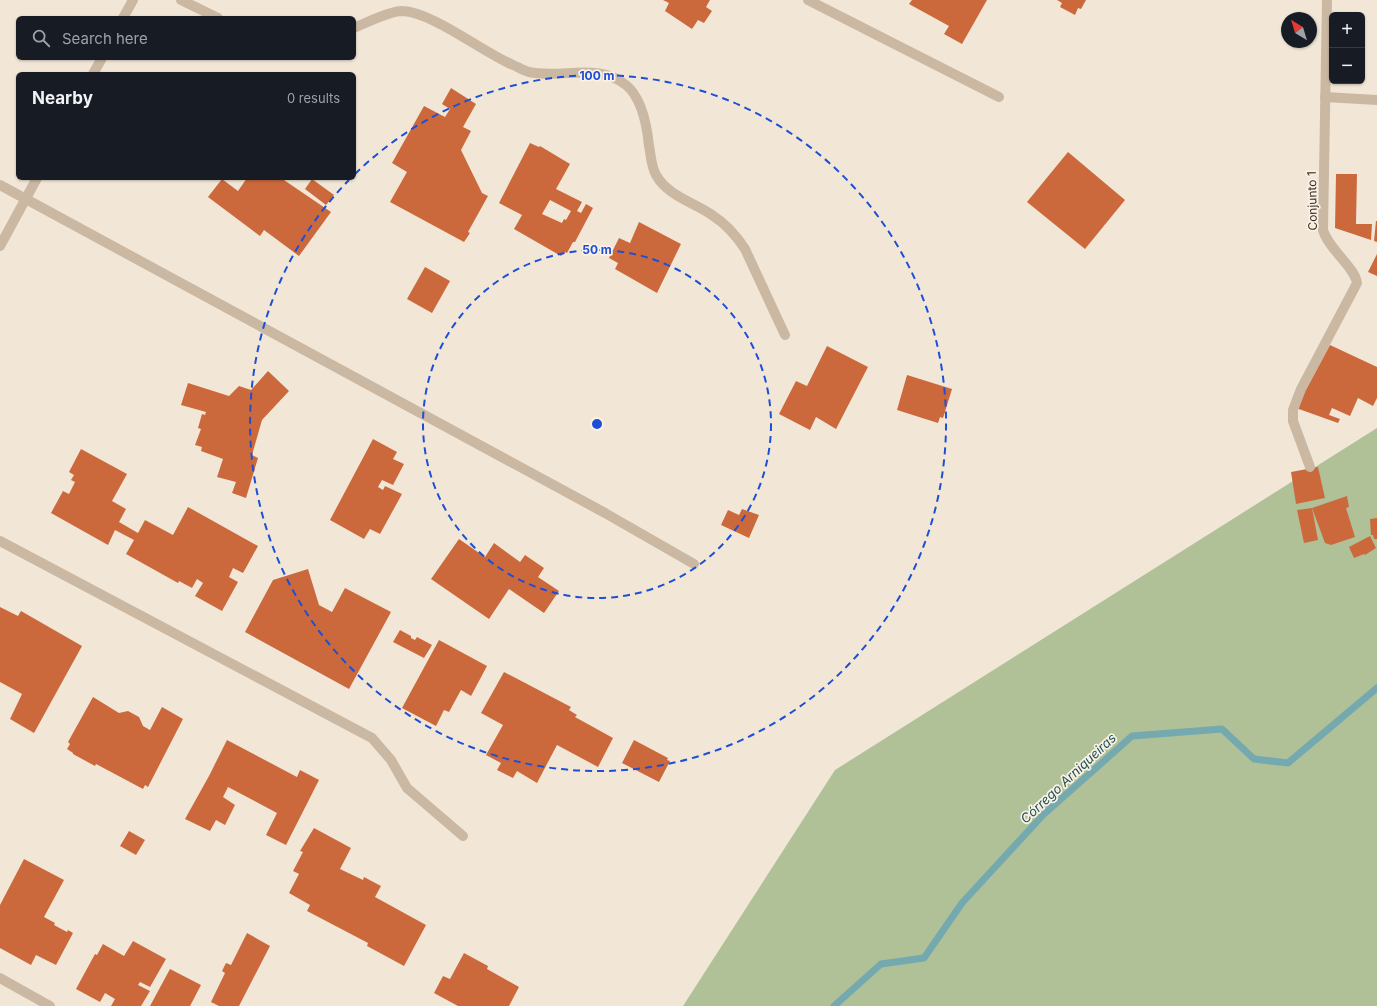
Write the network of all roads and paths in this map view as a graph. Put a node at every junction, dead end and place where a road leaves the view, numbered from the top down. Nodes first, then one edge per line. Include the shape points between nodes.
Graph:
1 (133, 0) edge
2 (182, 0) edge
3 (808, 0) edge
4 (1327, 0) edge
5 (124, 16) edge
6 (214, 16) edge
7 (356, 27) edge
8 (101, 60) edge
9 (94, 72) edge
10 (999, 97) dead end
11 (1325, 97) junction
12 (1377, 100) edge
13 (36, 180) edge
14 (0, 185) edge
15 (26, 200) junction
16 (0, 246) edge
17 (784, 335) dead end
18 (1310, 467) dead end
19 (0, 541) edge
20 (694, 564) dead end
21 (463, 836) dead end
22 (0, 978) edge
23 (50, 1006) edge

1 - 5 street
2 - 6 street
3 - 10 street
4 - 11 street, Conjunto 1
7 - 17 street via 401,11 422,14 501,60 529,72 598,73 611,75 628,86 636,97 643,115 652,167 656,175 668,189 724,223 737,238 745,249
8 - 9 street
11 - 12 street
11 - 18 street, Conjunto 1 via 1323,230 1330,247 1353,272 1357,283 1301,389 1293,410 1293,421
13 - 15 street
14 - 15 street
15 - 16 street
15 - 20 street
19 - 21 street via 372,738 391,760 407,788
22 - 23 street

